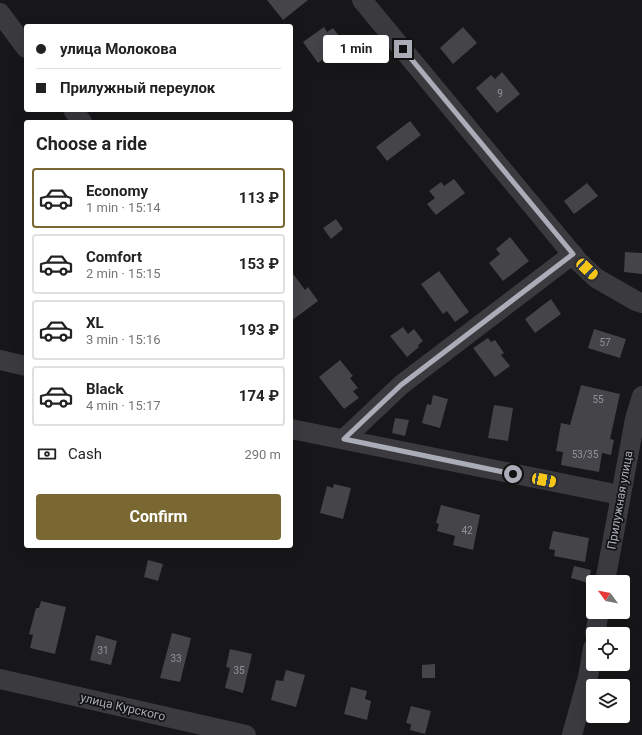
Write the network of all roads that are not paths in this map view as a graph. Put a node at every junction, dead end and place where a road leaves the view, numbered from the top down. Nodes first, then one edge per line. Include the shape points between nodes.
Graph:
1 (362, 0) edge
2 (0, 13) edge
3 (24, 45) edge
4 (573, 254) junction
5 (642, 303) edge
6 (0, 360) edge
7 (24, 366) edge
8 (642, 396) edge
9 (293, 429) edge
10 (344, 439) junction
11 (620, 496) junction
12 (606, 575) edge
13 (589, 671) edge
14 (0, 679) edge
15 (246, 735) edge
16 (572, 735) edge

1 - 4 street
2 - 3 street
4 - 5 street via 596,278
4 - 10 street via 401,385
6 - 7 street
8 - 11 street, Прилужная улица via 634,419
9 - 10 street
10 - 11 street
11 - 12 street, Прилужная улица
13 - 16 street
14 - 15 street, улица Курского

